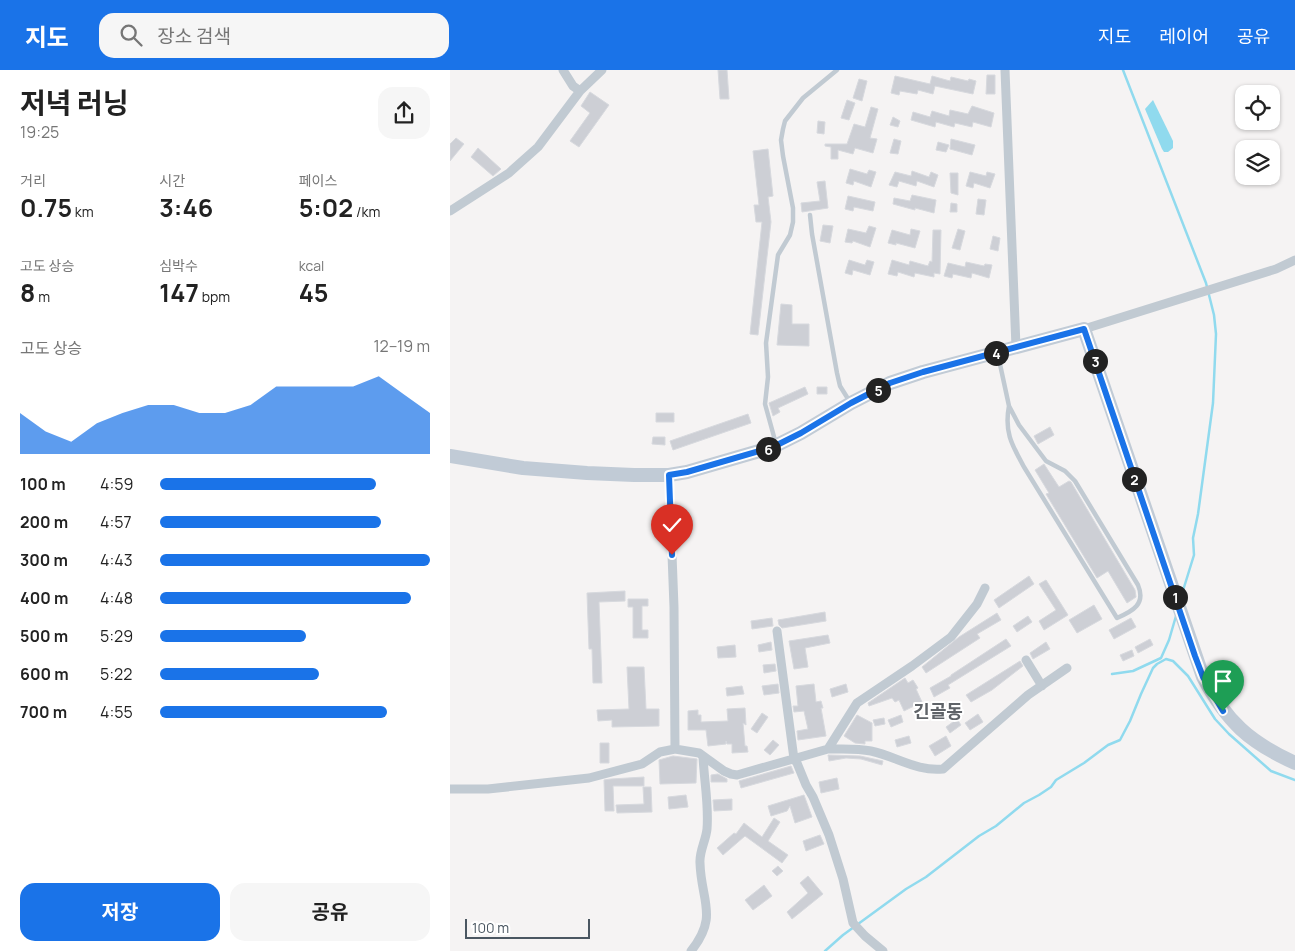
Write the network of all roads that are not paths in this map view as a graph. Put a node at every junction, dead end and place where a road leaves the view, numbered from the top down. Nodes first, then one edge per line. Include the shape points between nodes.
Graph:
1 (563, 70) edge
2 (602, 70) edge
3 (837, 70) edge
4 (1005, 70) edge
5 (580, 91) junction
6 (450, 211) edge
7 (810, 215) dead end
8 (1295, 260) edge
9 (1084, 329) junction
10 (1016, 348) junction
11 (998, 352) junction
12 (851, 403) junction
13 (1009, 406) junction
14 (776, 446) junction
15 (450, 456) edge
16 (669, 475) junction
17 (985, 588) dead end
18 (777, 631) dead end
19 (1026, 660) dead end
20 (1066, 668) dead end
21 (1042, 686) junction
22 (674, 749) junction
23 (828, 749) junction
24 (704, 756) junction
25 (794, 759) junction
26 (1295, 763) edge
27 (450, 789) edge
28 (691, 951) edge
29 (883, 951) edge

1 - 5 street
2 - 5 street
3 - 14 lane via 804,98 785,121 781,140 793,222 790,235 778,255 766,342 768,377 765,404
4 - 10 street
5 - 6 street via 538,147 509,173
7 - 12 lane via 837,373 840,386
8 - 9 street via 1276,270
9 - 10 main road
9 - 26 main road via 1203,677 1232,721 1255,741
10 - 11 main road
11 - 12 main road via 890,383
11 - 13 lane
12 - 14 main road
13 - 13 lane via 1007,430 1024,467 1117,618 1126,614 1139,602 1142,594 1138,585 1075,482 1065,471 1046,461
14 - 16 main road
15 - 16 main road via 523,468
16 - 22 street via 674,607
17 - 23 street via 977,604 951,637 857,703
18 - 25 street
19 - 21 street
20 - 21 street
21 - 23 street via 942,769 916,766 872,751
22 - 24 street
22 - 27 street via 660,752 642,764 589,778 488,789
23 - 25 street
24 - 25 street via 737,775
24 - 28 street via 707,830 699,861 708,917 700,941
25 - 29 street via 829,835 853,923

